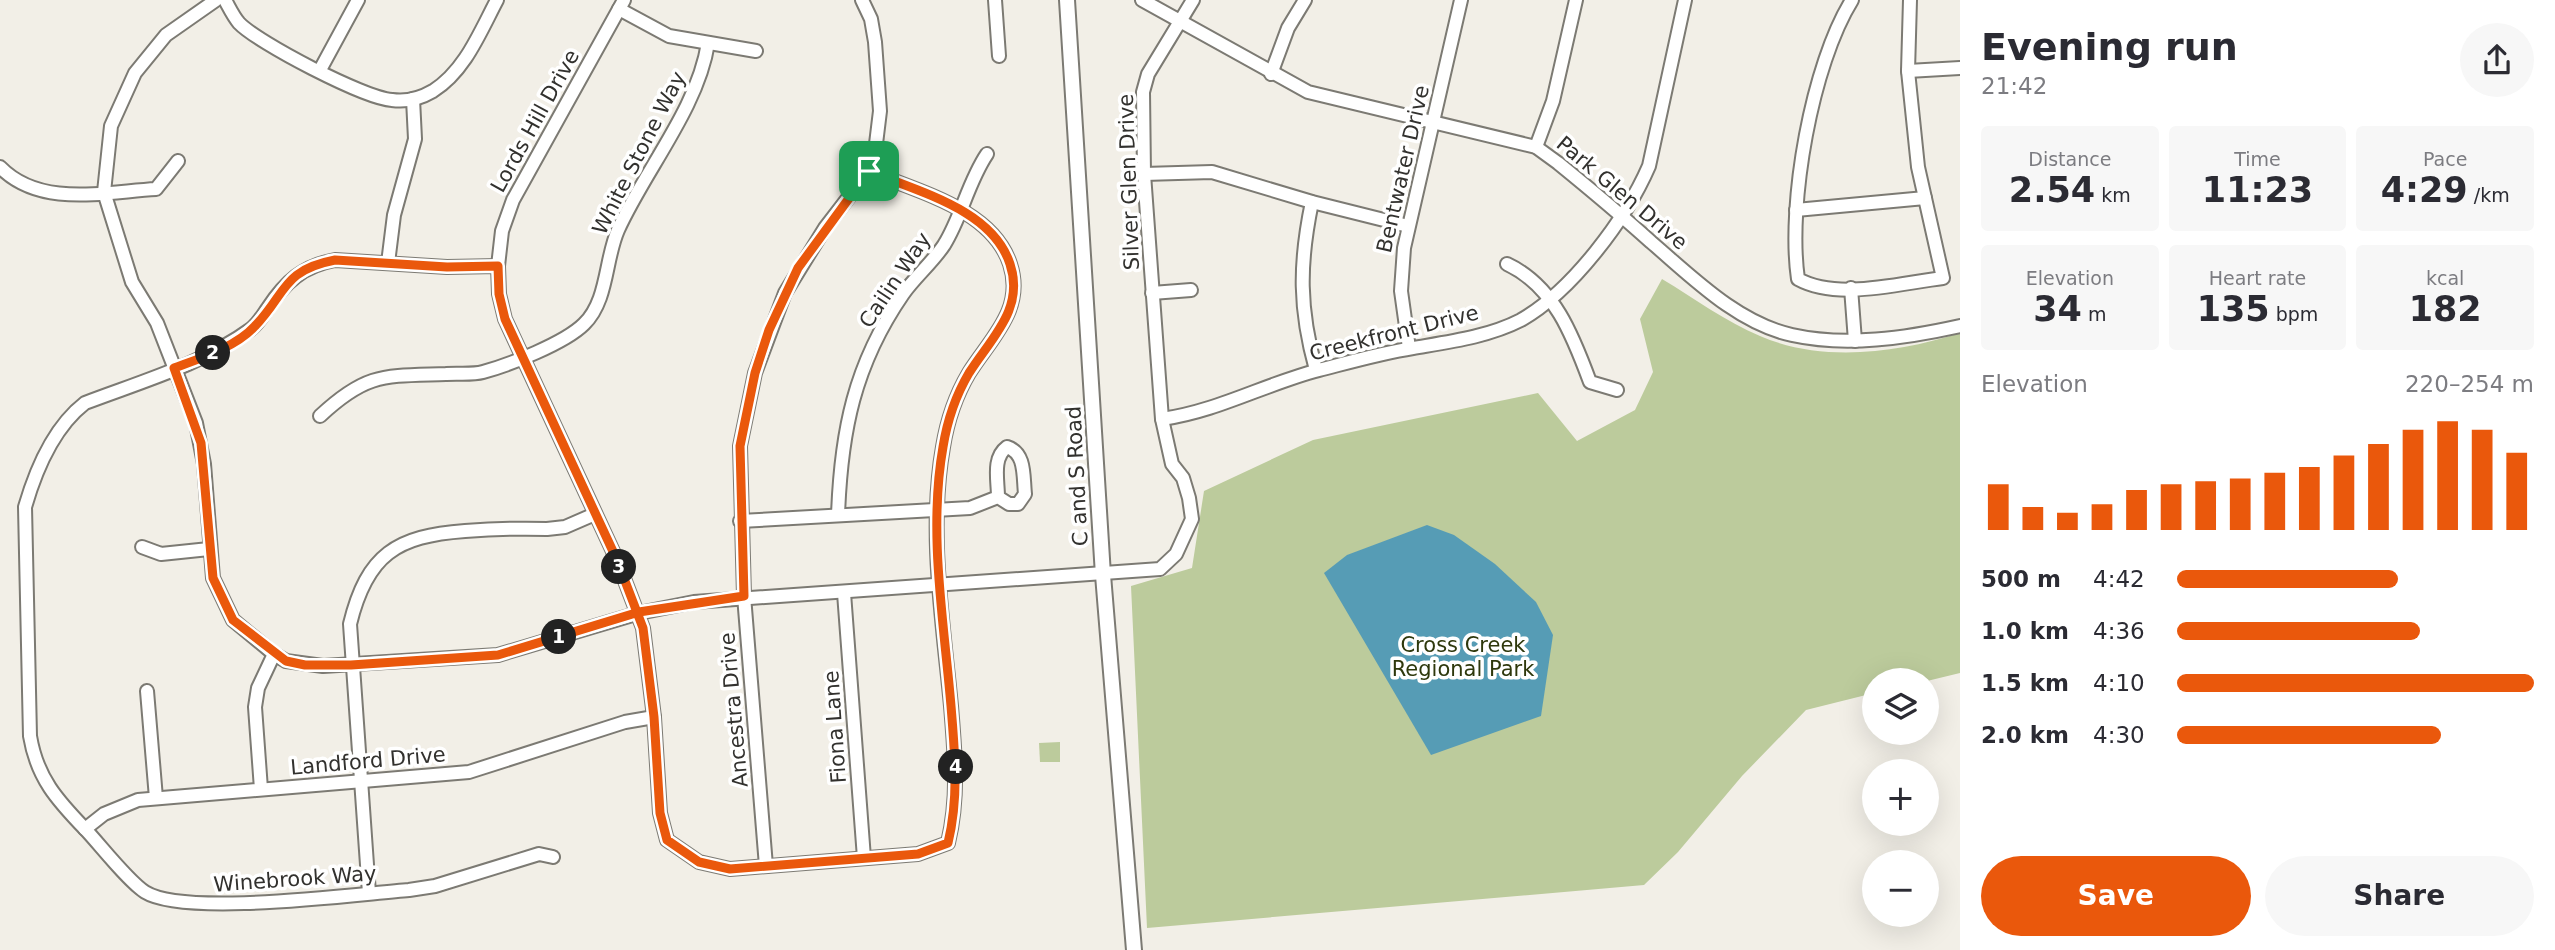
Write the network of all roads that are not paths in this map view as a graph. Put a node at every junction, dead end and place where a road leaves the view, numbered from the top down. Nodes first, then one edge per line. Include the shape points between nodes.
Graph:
1 (216, 0) edge
2 (225, 0) edge
3 (358, 0) edge
4 (498, 0) edge
5 (862, 0) edge
6 (995, 0) edge
7 (1067, 0) edge
8 (1142, 0) edge
9 (1193, 0) edge
10 (1305, 0) edge
11 (1461, 0) edge
12 (1576, 0) edge
13 (1685, 0) edge
14 (1852, 0) edge
15 (1910, 0) edge
16 (621, 4) edge
17 (1182, 23) junction
18 (708, 43) junction
19 (756, 51) dead end
20 (999, 56) dead end
21 (1960, 68) edge
22 (320, 70) junction
23 (1908, 71) junction
24 (1271, 74) junction
25 (414, 99) junction
26 (1434, 122) junction
27 (1536, 147) junction
28 (987, 154) dead end
29 (178, 161) dead end
30 (0, 167) edge
31 (869, 171) junction
32 (1144, 174) junction
33 (103, 192) junction
34 (1925, 198) junction
35 (1312, 202) junction
36 (1796, 210) junction
37 (961, 212) junction
38 (1620, 215) junction
39 (1408, 226) junction
40 (388, 263) junction
41 (1507, 264) dead end
42 (498, 266) junction
43 (1851, 288) junction
44 (1191, 290) dead end
45 (1152, 293) junction
46 (1549, 299) junction
47 (1960, 326) edge
48 (1855, 341) junction
49 (1409, 348) junction
50 (525, 361) junction
51 (174, 368) junction
52 (1317, 370) junction
53 (1617, 390) dead end
54 (320, 416) dead end
55 (1162, 419) junction
56 (998, 497) dead end
57 (937, 509) junction
58 (595, 514) junction
59 (838, 515) junction
60 (740, 521) junction
61 (142, 547) dead end
62 (208, 549) junction
63 (1103, 575) junction
64 (940, 584) junction
65 (844, 593) junction
66 (744, 596) junction
67 (639, 612) junction
68 (274, 654) junction
69 (351, 665) junction
70 (147, 691) dead end
71 (654, 717) junction
72 (361, 782) junction
73 (261, 789) junction
74 (156, 798) junction
75 (85, 829) junction
76 (553, 857) dead end
77 (864, 858) junction
78 (766, 866) junction
79 (369, 893) junction
80 (1134, 950) edge

1 - 33 street via 166,35 135,73 111,126
2 - 22 street via 239,23
3 - 22 street
4 - 25 street via 454,75
5 - 31 street, Ancestra Drive via 875,42 880,111
6 - 20 street
7 - 63 main road, C and S Road
8 - 17 street, Park Glen Drive
9 - 17 street, Silver Glen Drive
10 - 24 street via 1288,28
11 - 26 street, Bentwater Drive
12 - 27 street via 1553,101
13 - 38 street, Creekfront Drive via 1649,166
14 - 36 street via 1840,19 1812,110
15 - 23 street
16 - 18 street via 669,36
16 - 42 street, Lords Hill Drive via 513,200 502,231
17 - 24 street, Park Glen Drive
17 - 32 street, Silver Glen Drive via 1148,74 1143,92
18 - 19 street
18 - 50 street, White Stone Way via 701,73 618,230 595,307 585,323
21 - 23 street
22 - 25 street via 367,95
23 - 34 street
24 - 26 street, Park Glen Drive via 1308,92
25 - 40 street via 415,139 394,215
26 - 27 street, Park Glen Drive
26 - 39 street, Bentwater Drive
27 - 38 street, Park Glen Drive
28 - 37 street, Cailin Way
29 - 33 street via 156,190
30 - 33 street via 31,190
31 - 37 street
31 - 60 street, Ancestra Drive via 798,268 769,330 740,446
32 - 35 street via 1212,172
32 - 45 street, Silver Glen Drive
33 - 51 street via 132,282 157,323
34 - 36 street
34 - 43 street via 1943,278
35 - 39 street
35 - 52 street via 1303,248 1301,298
36 - 43 street via 1798,279 1813,287
37 - 57 street via 986,226 1002,243 1015,280 1007,318 968,374 946,428
37 - 59 street, Cailin Way via 943,246 904,294 864,365 843,438
38 - 46 street, Creekfront Drive via 1602,243
38 - 48 street, Park Glen Drive via 1711,294 1750,318 1788,335
39 - 49 street, Bentwater Drive via 1401,291
40 - 42 street, Winebrook Way
40 - 51 street, Winebrook Way via 335,260 300,272 282,287 255,327 215,352
41 - 46 street via 1528,274
42 - 50 street via 505,319
43 - 48 street
44 - 45 street, Silver Glen Drive
45 - 55 street, Silver Glen Drive
46 - 49 street, Creekfront Drive via 1520,320 1462,340
46 - 53 street via 1572,332 1590,382
47 - 48 street, Park Glen Drive
49 - 52 street, Creekfront Drive
50 - 54 street, White Stone Way via 481,373 383,376 364,381
50 - 58 street
51 - 62 street via 201,443
51 - 75 street, Winebrook Way via 85,403 68,416 31,486 25,507 34,760 42,780
52 - 55 street, Creekfront Drive via 1225,405
55 - 63 street, Silver Glen Drive via 1192,519 1176,554 1160,569
56 - 57 street via 970,508
57 - 59 street
57 - 64 street
58 - 67 street
58 - 69 street via 565,527 426,534 405,542 373,568 358,596 350,624
59 - 60 street
60 - 66 street, Ancestra Drive
61 - 62 street via 161,554
62 - 68 street via 213,578 233,620
63 - 64 street, Silver Glen Drive
63 - 80 main road, C and S Road
64 - 65 street, Silver Glen Drive
64 - 77 street via 957,787 948,843 918,854
65 - 66 street, Silver Glen Drive
65 - 77 street, Fiona Lane
66 - 67 street, Silver Glen Drive
66 - 78 street, Ancestra Drive
67 - 69 street, Silver Glen Drive via 498,655
67 - 71 street
68 - 69 street, Silver Glen Drive via 305,665
68 - 73 street via 258,688 255,707
69 - 72 street
70 - 74 street
71 - 72 street, Landford Drive via 625,722 470,772
71 - 78 street via 660,813 667,840 699,862 730,869
72 - 73 street, Landford Drive
72 - 79 street
73 - 74 street, Landford Drive
74 - 75 street, Landford Drive via 122,804
75 - 79 street, Winebrook Way via 145,892 202,905
76 - 79 street, Winebrook Way via 539,854 435,886
77 - 78 street

